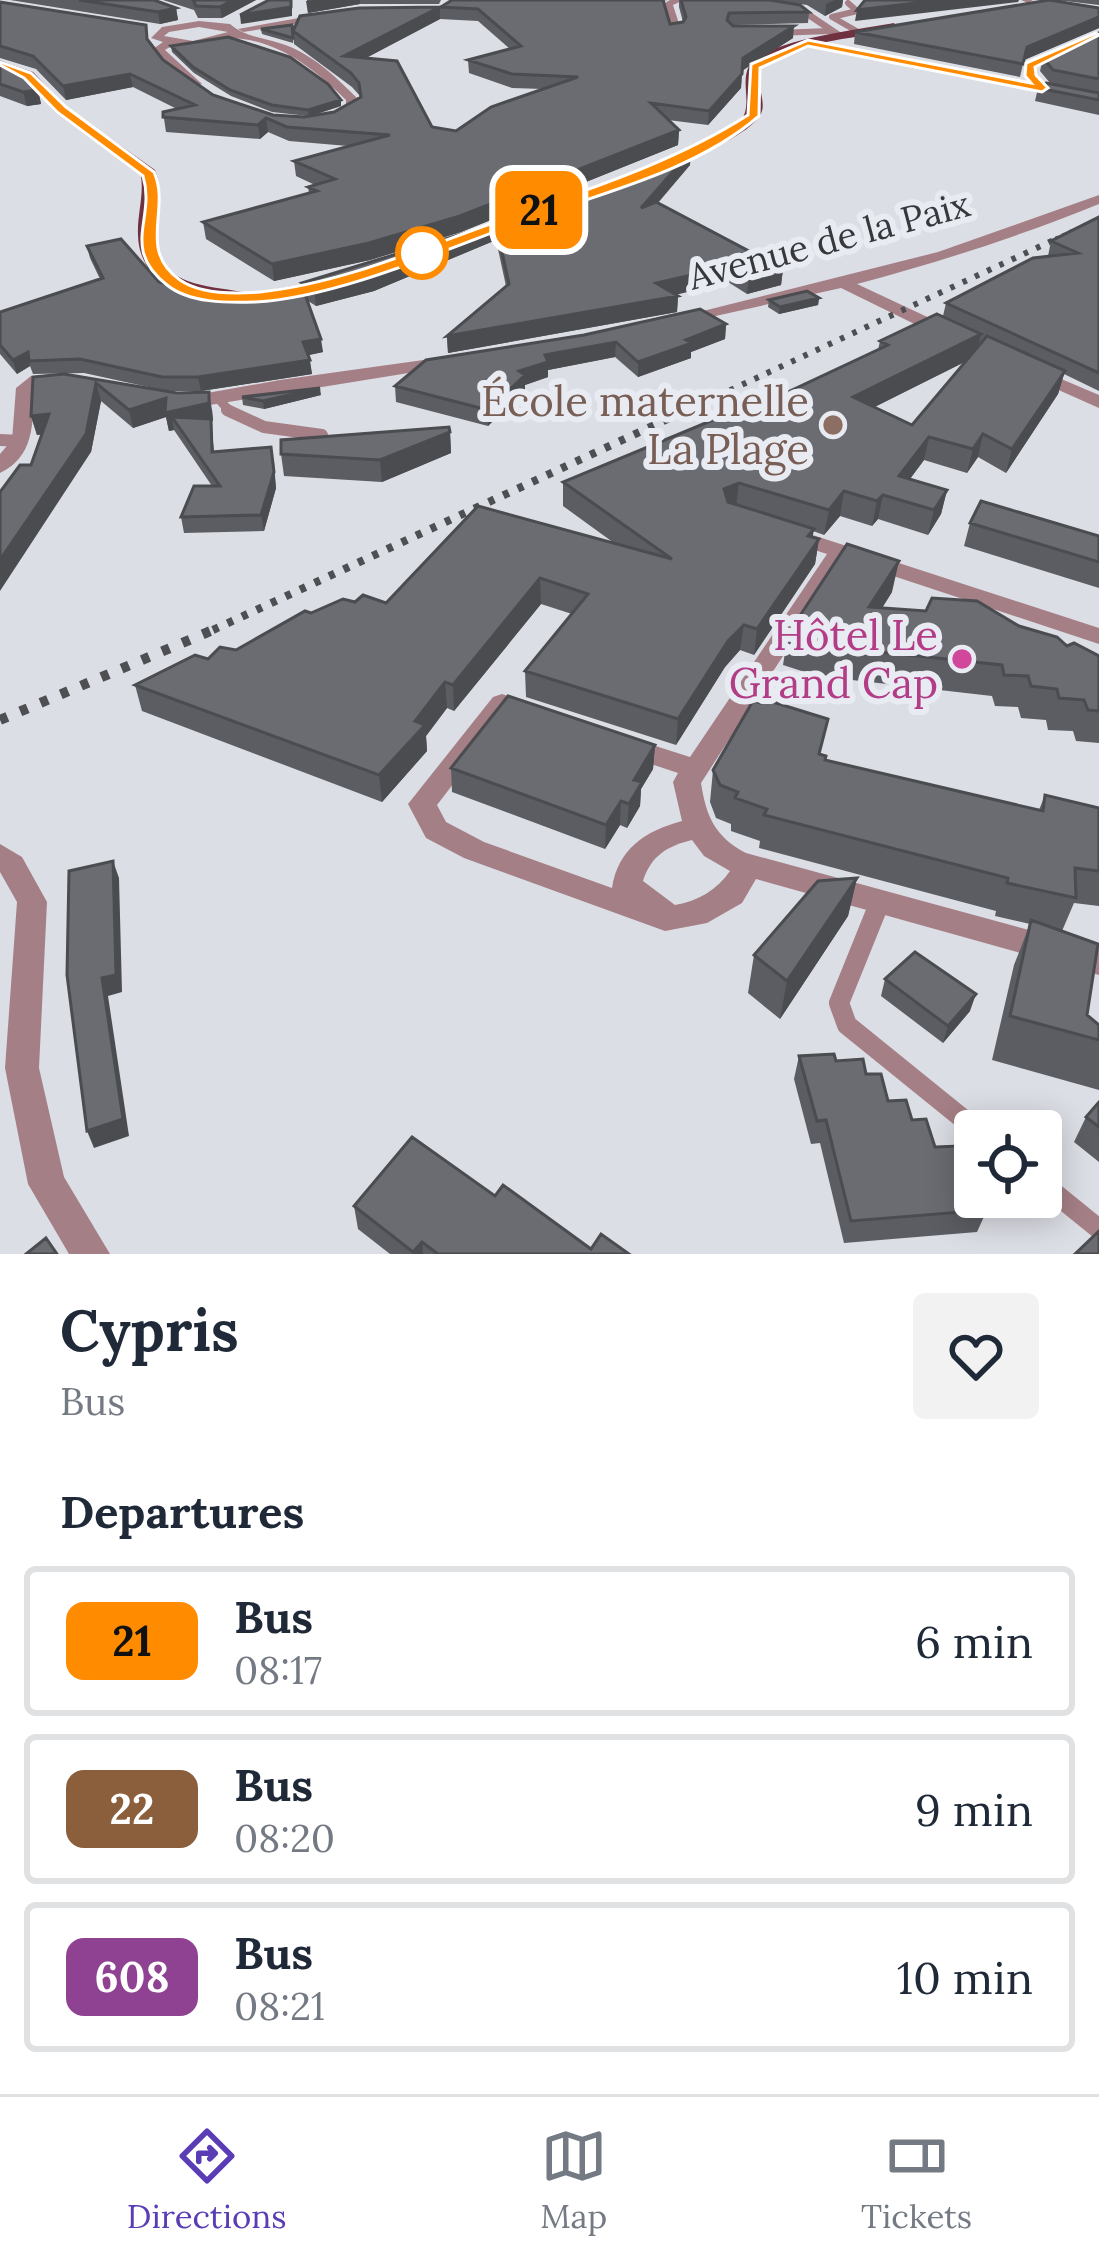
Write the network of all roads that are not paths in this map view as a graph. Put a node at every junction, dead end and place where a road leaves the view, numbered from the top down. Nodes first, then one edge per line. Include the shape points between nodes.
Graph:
1 (679, 0) edge
2 (736, 0) edge
3 (1027, 2) edge
4 (848, 3) edge
5 (1057, 3) edge
6 (179, 11) edge
7 (339, 15) edge
8 (239, 16) edge
9 (912, 24) edge
10 (188, 25) junction
11 (219, 25) junction
12 (137, 28) edge
13 (676, 30) edge
14 (159, 32) junction
15 (762, 32) edge
16 (234, 33) junction
17 (860, 33) junction
18 (836, 34) junction
19 (1099, 35) edge
20 (170, 43) junction
21 (808, 43) junction
22 (0, 65) edge
23 (1042, 88) junction
24 (208, 92) edge
25 (1099, 100) edge
26 (324, 122) edge
27 (642, 173) edge
28 (1099, 199) edge
29 (841, 282) junction
30 (258, 297) edge
31 (663, 323) edge
32 (963, 340) edge
33 (479, 358) edge
34 (1021, 367) edge
35 (88, 386) edge
36 (218, 398) junction
37 (1099, 402) edge
38 (166, 404) edge
39 (322, 435) edge
40 (0, 440) edge
41 (22, 441) junction
42 (0, 467) edge
43 (757, 524) edge
44 (840, 551) junction
45 (1099, 635) edge
46 (696, 769) junction
47 (698, 828) junction
48 (0, 855) edge
49 (744, 863) junction
50 (879, 904) junction
51 (678, 917) junction
52 (1099, 962) edge
53 (954, 1112) edge
54 (1062, 1199) edge
55 (1099, 1229) edge
56 (91, 1254) edge

1 - 13 street via 668,4
2 - 18 street via 803,11
3 - 5 main road
4 - 17 lane via 857,10 832,17
6 - 10 street via 190,16
7 - 16 street
8 - 11 street
9 - 17 main road
10 - 11 street
10 - 14 street
11 - 16 street
12 - 14 street
14 - 20 street via 156,38
15 - 18 lane
16 - 20 street
16 - 26 street via 286,45 352,99 352,111
17 - 18 main road
18 - 21 main road
19 - 23 street via 1030,66
20 - 24 street via 158,49 161,57
21 - 23 street
21 - 27 main road via 754,66 756,109 747,124
22 - 30 main road via 28,75 149,174 147,244 177,286 206,296
23 - 25 street
28 - 29 street, Avenue de la Paix
29 - 31 street, Avenue de la Paix
29 - 32 street
33 - 36 street
34 - 37 street
35 - 41 street via 56,377 25,388
36 - 38 street
36 - 39 lane via 252,425
40 - 41 lane
41 - 42 street
43 - 44 street
44 - 45 street
44 - 46 street
46 - 47 street via 687,782
46 - 51 street via 502,703 422,804 436,830 610,902
47 - 49 street via 714,851
47 - 51 street via 650,842 626,885
48 - 56 street via 32,902 22,1068 46,1184
49 - 50 street
49 - 51 street via 731,894
50 - 52 street
50 - 53 lane via 838,1003 847,1025
54 - 55 lane

